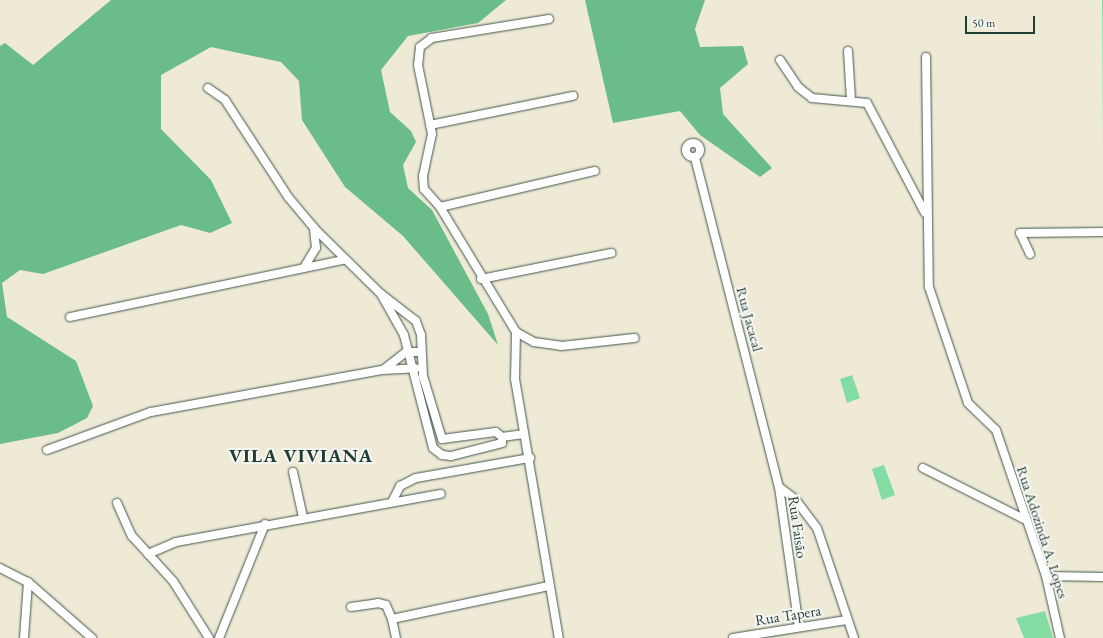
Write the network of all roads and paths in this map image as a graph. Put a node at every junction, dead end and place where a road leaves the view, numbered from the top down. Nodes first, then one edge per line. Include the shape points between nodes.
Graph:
1 (549, 19) dead end
2 (848, 52) dead end
3 (926, 57) dead end
4 (780, 60) dead end
5 (208, 88) dead end
6 (573, 96) dead end
7 (851, 100) junction
8 (430, 125) junction
9 (695, 158) dead end
10 (596, 171) dead end
11 (440, 207) junction
12 (926, 215) junction
13 (314, 228) junction
14 (1103, 232) edge
15 (611, 253) dead end
16 (1030, 254) dead end
17 (344, 260) junction
18 (305, 266) junction
19 (481, 280) junction
20 (381, 294) junction
21 (70, 317) dead end
22 (397, 321) junction
23 (416, 321) junction
24 (516, 332) junction
25 (635, 338) dead end
26 (406, 352) junction
27 (421, 352) junction
28 (422, 366) junction
29 (383, 370) junction
30 (412, 370) junction
31 (487, 433) junction
32 (524, 434) junction
33 (502, 437) junction
34 (490, 447) junction
35 (47, 450) dead end
36 (530, 458) junction
37 (923, 468) dead end
38 (293, 472) dead end
39 (779, 487) junction
40 (441, 494) dead end
41 (392, 500) junction
42 (117, 503) dead end
43 (303, 517) junction
44 (1024, 519) junction
45 (265, 524) junction
46 (148, 554) junction
47 (0, 568) edge
48 (1046, 576) junction
49 (1103, 577) edge
50 (28, 582) junction
51 (549, 586) junction
52 (351, 606) dead end
53 (392, 619) junction
54 (847, 620) junction
55 (799, 627) junction
56 (24, 638) edge
57 (92, 638) edge
58 (209, 638) edge
59 (219, 638) edge
60 (396, 638) edge
61 (559, 638) edge
62 (733, 638) edge
63 (854, 638) edge
64 (1060, 638) edge

1 - 8 street via 424,42 418,65
2 - 7 street
3 - 12 street, Rua Adozinda A. Lopes
4 - 7 street via 798,87 812,98
5 - 13 street via 225,100 289,198
6 - 8 street
7 - 12 street via 867,103 873,110
8 - 11 street via 423,181 424,189
9 - 39 street, Rua Jacacal
10 - 11 street
11 - 19 street
12 - 44 street, Rua Adozinda A. Lopes via 929,287 955,368 972,411 996,430
13 - 17 street
13 - 18 street via 316,248
14 - 16 street via 1020,234
15 - 19 street
17 - 18 street
17 - 20 street
18 - 21 street
19 - 24 street
20 - 22 street
20 - 23 street
22 - 23 street
22 - 26 street
23 - 27 street
24 - 25 street via 534,342 561,346
24 - 32 street via 515,379
26 - 27 street
26 - 29 street
26 - 30 street
27 - 28 street
28 - 30 street
28 - 31 street via 442,439
29 - 30 street
29 - 35 street via 151,412
30 - 34 street via 433,448 439,454 451,456
31 - 33 street via 496,432
31 - 34 street
32 - 33 street
32 - 36 street
33 - 34 street via 502,444
36 - 41 street via 416,478 400,486
36 - 51 street
37 - 44 street
38 - 43 street
39 - 54 street, Rua Faisão via 795,499 817,528
39 - 55 street, Rua Faisão
40 - 41 street
41 - 43 street
42 - 46 street via 126,526
43 - 45 street
44 - 48 street, Rua Adozinda A. Lopes
45 - 46 street via 176,542
45 - 59 street
46 - 58 street via 173,580
47 - 50 street
48 - 49 street
48 - 64 street, Rua Adozinda A. Lopes
50 - 56 street
50 - 57 street
51 - 53 street
51 - 61 street
52 - 53 street via 378,603 386,605
53 - 60 street
54 - 55 street, Rua Tapera
54 - 63 street, Rua Faisão
55 - 62 street, Rua Tapera

